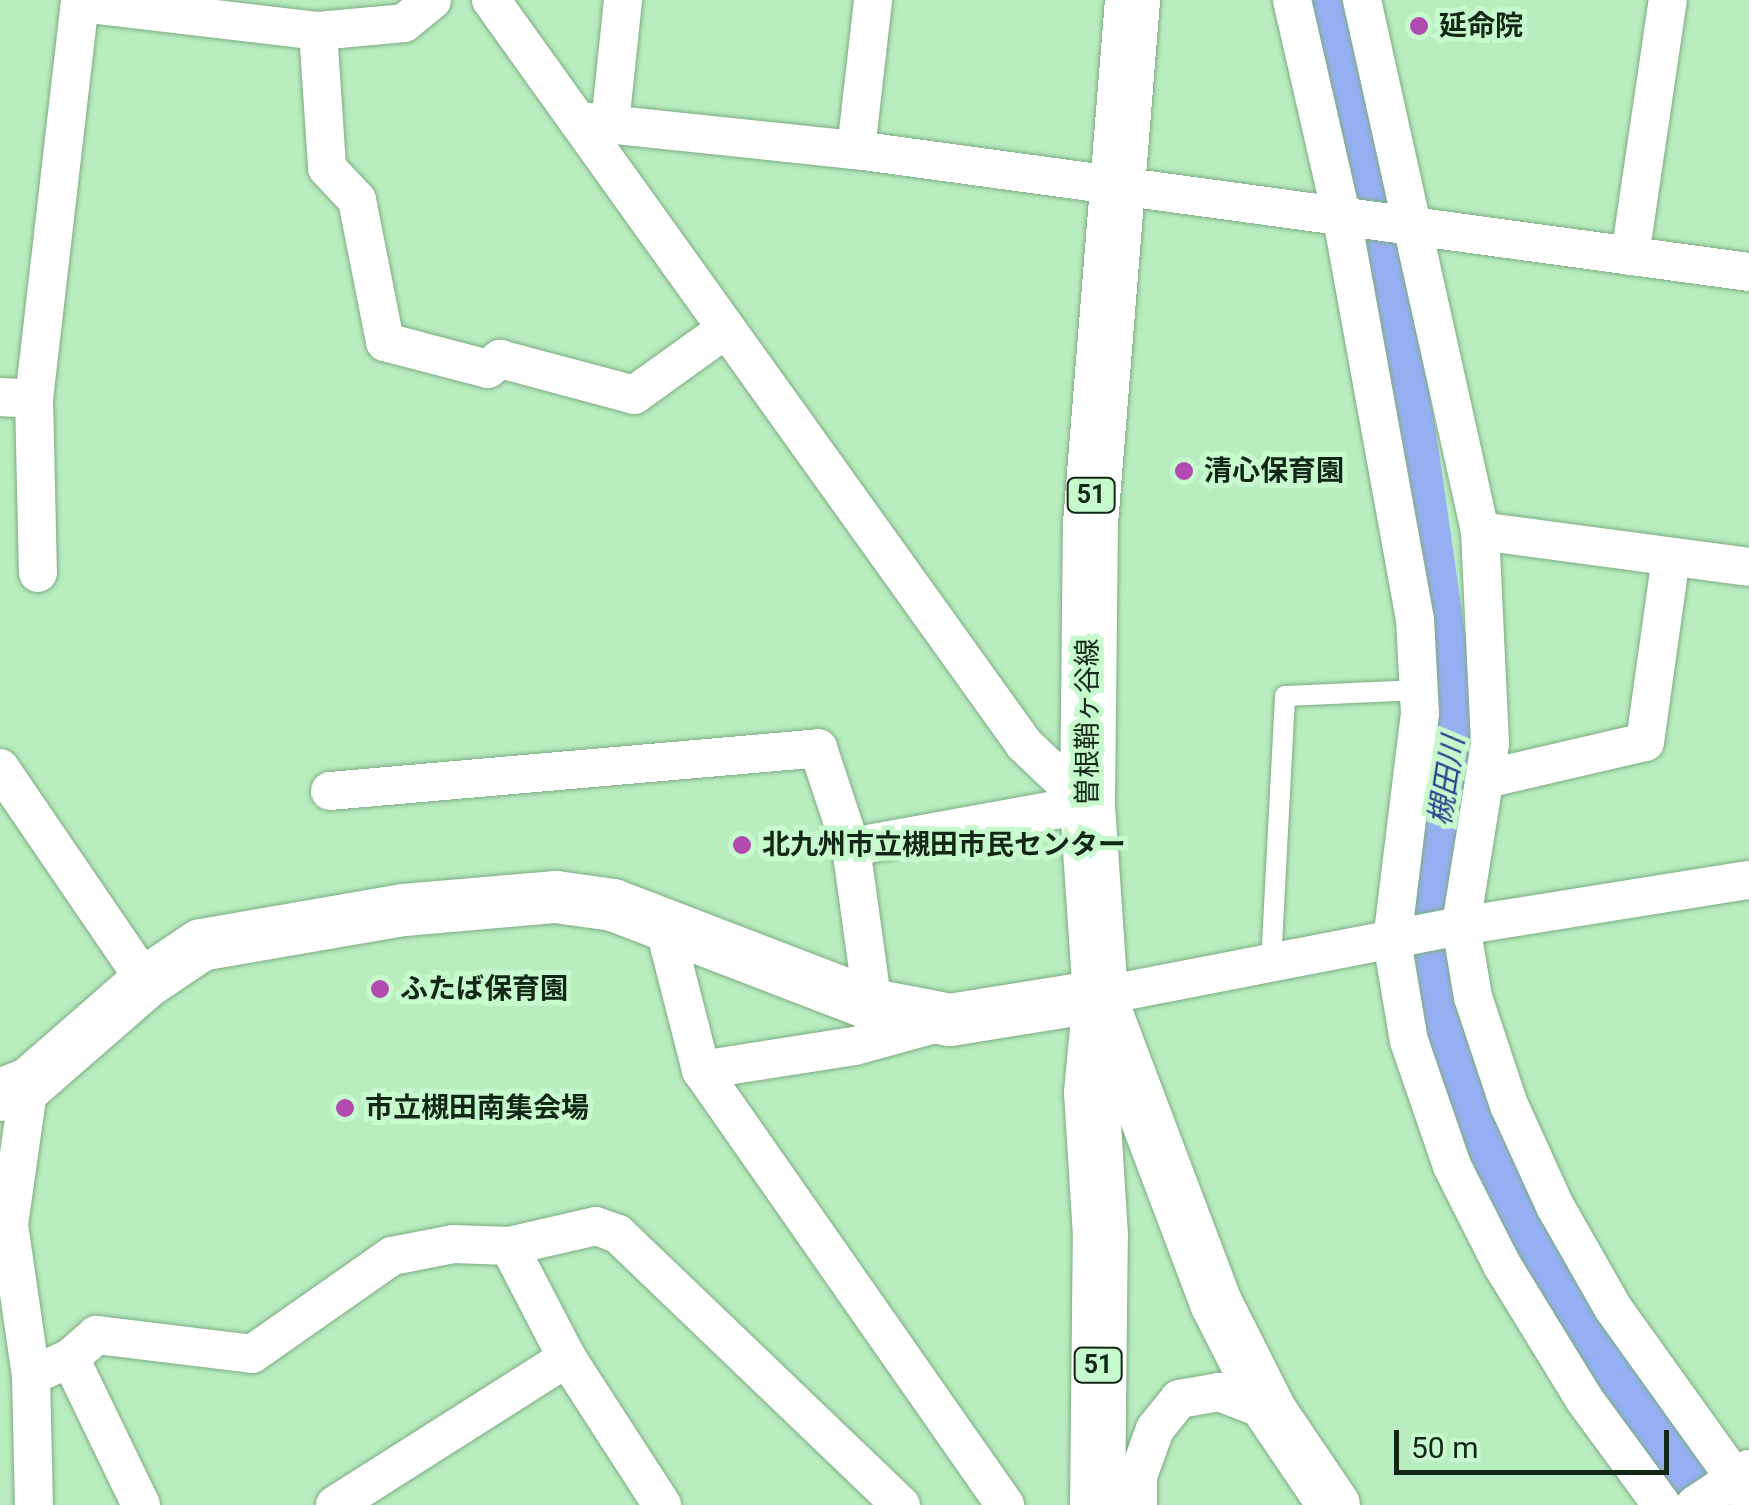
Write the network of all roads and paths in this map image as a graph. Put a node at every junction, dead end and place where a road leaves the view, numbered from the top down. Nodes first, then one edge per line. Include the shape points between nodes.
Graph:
1 (432, 0) edge
2 (492, 0) edge
3 (623, 0) edge
4 (872, 0) edge
5 (1132, 0) edge
6 (1292, 0) edge
7 (1362, 0) edge
8 (1668, 0) edge
9 (80, 1) edge
10 (318, 31) junction
11 (594, 122) junction
12 (856, 150) junction
13 (1113, 186) junction
14 (1342, 218) junction
15 (1415, 228) junction
16 (1630, 256) junction
17 (1749, 272) edge
18 (726, 328) junction
19 (17, 398) edge
20 (1480, 530) junction
21 (1671, 557) junction
22 (1749, 567) edge
23 (38, 573) dead end
24 (1418, 690) junction
25 (0, 768) edge
26 (1486, 778) junction
27 (330, 790) dead end
28 (1087, 804) junction
29 (852, 847) junction
30 (1749, 880) edge
31 (664, 926) junction
32 (1461, 926) junction
33 (1392, 941) junction
34 (1271, 964) junction
35 (146, 982) junction
36 (1100, 996) junction
37 (873, 1005) junction
38 (950, 1020) junction
39 (701, 1070) junction
40 (14, 1090) edge
41 (510, 1246) junction
42 (70, 1358) junction
43 (567, 1358) junction
44 (31, 1376) junction
45 (1271, 1412) junction
46 (1744, 1483) edge
47 (1124, 1495) edge
48 (659, 1504) edge
49 (34, 1505) edge
50 (141, 1505) edge
51 (336, 1505) edge
52 (901, 1505) edge
53 (1005, 1505) edge
54 (1334, 1505) edge
55 (1662, 1505) edge
56 (1695, 1505) edge

1 - 10 street via 404,22
2 - 11 street
3 - 11 street
4 - 12 street
5 - 13 main road, 曽根鞘ヶ谷線 / 51
6 - 14 street
7 - 15 street
8 - 16 street
9 - 10 street
9 - 19 street
10 - 18 street via 327,168 357,200 385,342 488,369 500,358 634,395
11 - 12 street
11 - 18 street
12 - 13 street
13 - 14 street
13 - 28 main road, 曽根鞘ヶ谷線 / 51 via 1090,523
14 - 15 street
14 - 24 street via 1409,583
15 - 16 street
15 - 20 street
16 - 17 street
18 - 28 street via 1024,744
19 - 23 street
20 - 21 street
20 - 26 street via 1491,692
21 - 22 street
21 - 26 street via 1645,742
24 - 33 street
24 - 34 lane via 1284,696
25 - 35 street
26 - 32 street
27 - 29 street via 818,748
28 - 29 street
28 - 36 main road, 曽根鞘ヶ谷線 / 51
29 - 37 street
30 - 32 street
31 - 35 street via 613,905 556,897 404,910 200,945
31 - 37 street
31 - 39 street
32 - 33 street
32 - 46 street via 1473,997 1509,1106 1555,1206 1612,1308
33 - 34 street
33 - 55 street via 1409,1041 1452,1166 1547,1343
34 - 36 street
35 - 40 street
36 - 38 street
36 - 45 street via 1216,1303
36 - 47 main road, 曽根鞘ヶ谷線 / 51 via 1091,1092
37 - 38 street
38 - 39 street via 856,1046
39 - 53 street
40 - 44 street via 9,1225
41 - 42 street via 453,1244 392,1256 252,1354 96,1336
41 - 43 street
41 - 52 street via 596,1226 618,1234
42 - 44 street
42 - 50 street
43 - 48 street
43 - 51 street
44 - 49 street
45 - 47 street via 1219,1392 1179,1399 1155,1429
45 - 54 street
46 - 56 street

